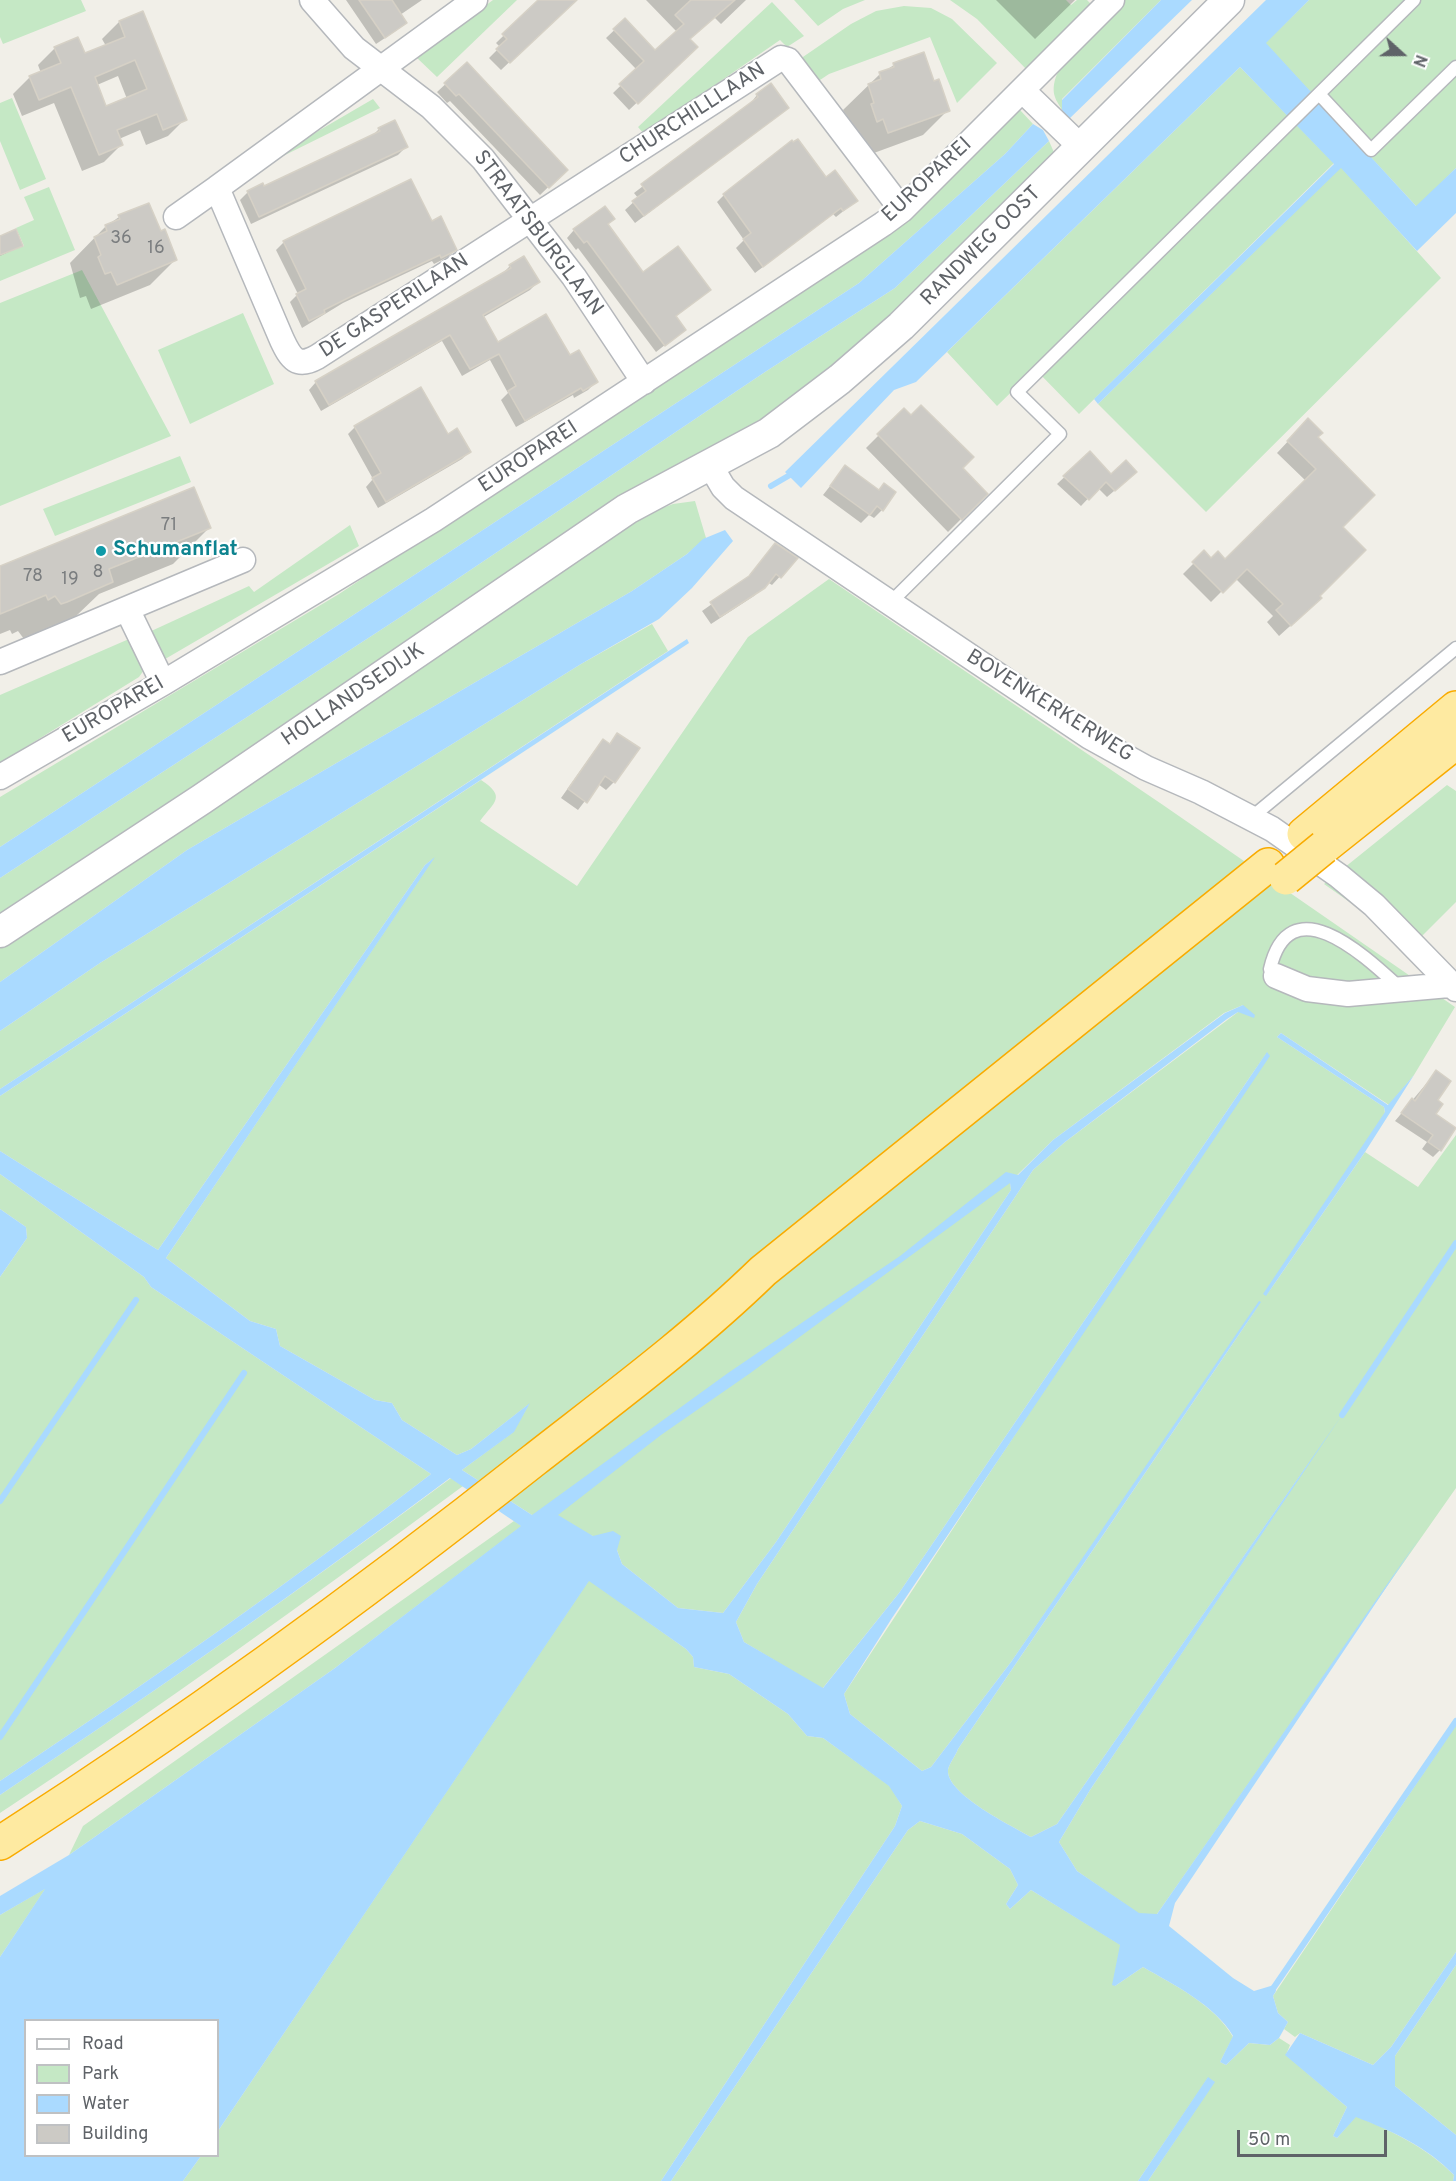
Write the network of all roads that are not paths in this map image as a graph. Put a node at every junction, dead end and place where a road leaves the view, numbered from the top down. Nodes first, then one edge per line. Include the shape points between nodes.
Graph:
1 (312, 0) edge
2 (475, 0) edge
3 (1112, 0) edge
4 (1229, 0) edge
5 (1414, 0) edge
6 (1456, 67) edge
7 (381, 70) junction
8 (1023, 91) junction
9 (1319, 94) junction
10 (1082, 148) junction
11 (217, 188) junction
12 (902, 210) junction
13 (176, 217) dead end
14 (533, 220) junction
15 (644, 382) junction
16 (710, 465) junction
17 (243, 560) dead end
18 (890, 603) junction
19 (127, 609) junction
20 (1456, 648) edge
21 (0, 662) edge
22 (163, 683) junction
23 (1456, 708) edge
24 (1456, 742) edge
25 (0, 777) edge
26 (1252, 817) junction
27 (1314, 841) junction
28 (0, 932) edge
29 (1276, 976) joint
30 (1453, 987) edge
31 (1400, 988) junction
32 (0, 1843) edge

1 - 7 street, STRAATSBURGLAAN via 354,48
2 - 7 street
3 - 8 street, EUROPAREI
4 - 10 street, RANDWEG OOST
5 - 9 lane
6 - 9 lane via 1371,150
7 - 11 street
7 - 14 street, STRAATSBURGLAAN via 431,107 483,159
8 - 10 street
8 - 12 street, EUROPAREI
9 - 18 lane via 1017,392 1060,434
10 - 16 street, RANDWEG OOST via 902,326 840,379 769,433
11 - 13 street
11 - 14 street, DE GASPERILAAN via 292,359 306,363
12 - 14 street, CHURCHILLLAAN via 788,60 781,58
12 - 15 street, EUROPAREI
14 - 15 street, STRAATSBURGLAAN
15 - 22 street, EUROPAREI via 443,514
16 - 18 street, BOVENKERKERWEG via 734,498
16 - 28 street, HOLLANDSEDIJK via 627,509
17 - 19 street
18 - 26 street, BOVENKERKERWEG via 1090,737
19 - 21 street
19 - 22 street
20 - 26 lane
22 - 25 street, EUROPAREI
23 - 27 highway
24 - 27 highway
26 - 30 street, BOVENKERKERWEG via 1339,876 1374,905
27 - 32 highway via 763,1271 718,1314 475,1509 127,1762
29 - 31 street, BOVENKERKERWEG via 1307,989 1348,994
29 - 31 lane via 1270,969 1275,949 1295,932 1323,930 1357,948
30 - 31 street, BOVENKERKERWEG

